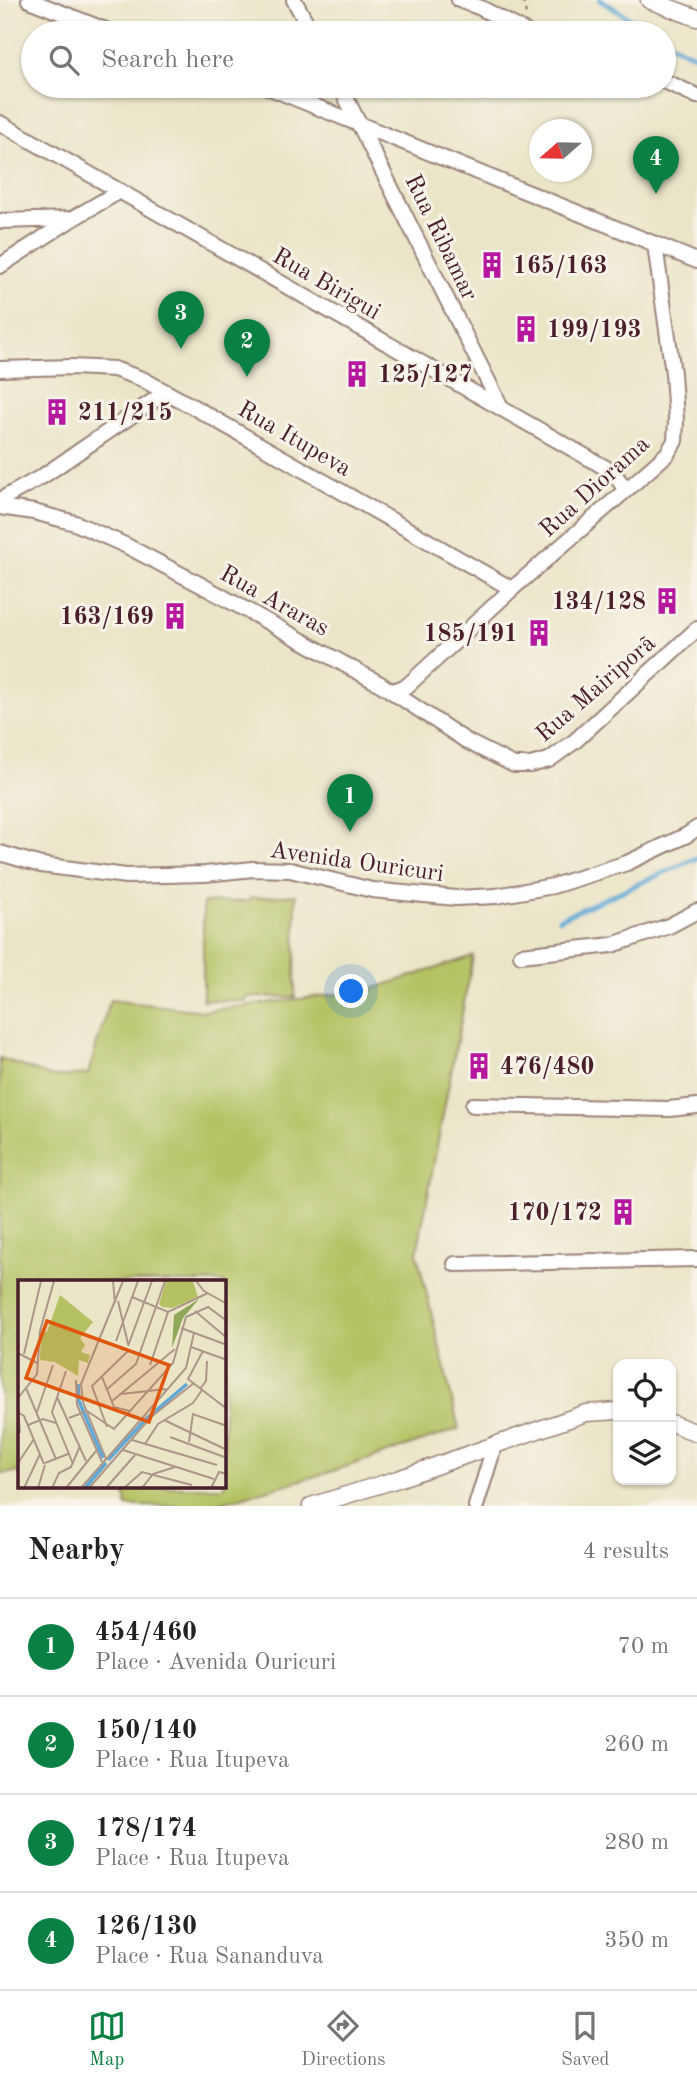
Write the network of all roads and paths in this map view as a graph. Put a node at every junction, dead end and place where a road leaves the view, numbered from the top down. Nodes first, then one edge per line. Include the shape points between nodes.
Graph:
1 (29, 0) edge
2 (294, 0) edge
3 (459, 0) edge
4 (649, 0) edge
5 (697, 18) edge
6 (82, 21) edge
7 (305, 21) edge
8 (505, 21) edge
9 (676, 86) edge
10 (697, 96) edge
11 (295, 98) edge
12 (347, 98) edge
13 (0, 123) edge
14 (362, 125) junction
15 (120, 191) junction
16 (72, 219) junction
17 (0, 220) edge
18 (655, 245) junction
19 (697, 261) edge
20 (0, 266) edge
21 (0, 369) edge
22 (166, 392) junction
23 (502, 409) junction
24 (626, 490) junction
25 (0, 500) edge
26 (0, 507) edge
27 (512, 589) junction
28 (697, 629) edge
29 (393, 691) junction
30 (514, 765) joint
31 (697, 828) edge
32 (0, 853) edge
33 (697, 911) edge
34 (521, 955) dead end
35 (473, 1105) dead end
36 (697, 1105) edge
37 (697, 1259) edge
38 (455, 1264) dead end
39 (613, 1410) edge
40 (676, 1425) edge
41 (697, 1433) edge
42 (495, 1444) junction
43 (311, 1506) edge
44 (475, 1506) edge

1 - 6 street
2 - 7 street
3 - 8 street
4 - 5 street
9 - 10 street
11 - 14 street
12 - 14 street, Rua Ribamar
13 - 15 street, Rua Birigui
14 - 18 street
14 - 23 street, Rua Ribamar
15 - 16 street
15 - 23 street, Rua Birigui
16 - 17 street
16 - 20 street
18 - 19 street
18 - 24 street, Rua Diorama via 673,373 674,441 667,454
21 - 22 street, Rua Itupeva via 114,369
22 - 25 street
22 - 27 street, Rua Itupeva
23 - 24 street, Rua Birigui via 612,472
24 - 27 street, Rua Diorama
26 - 29 street, Rua Araras via 75,523 125,545
27 - 29 street, Rua Diorama via 407,686
28 - 30 street, Rua Mairiporã via 549,760
29 - 30 street, Rua Araras via 468,742
31 - 32 street, Avenida Ouricuri via 627,863 553,886 456,898 372,890 290,870 126,876 41,865
33 - 34 street via 669,926 612,945
35 - 36 street via 669,1109
37 - 38 street
39 - 42 street via 586,1413
40 - 41 street
42 - 43 street
42 - 44 street

